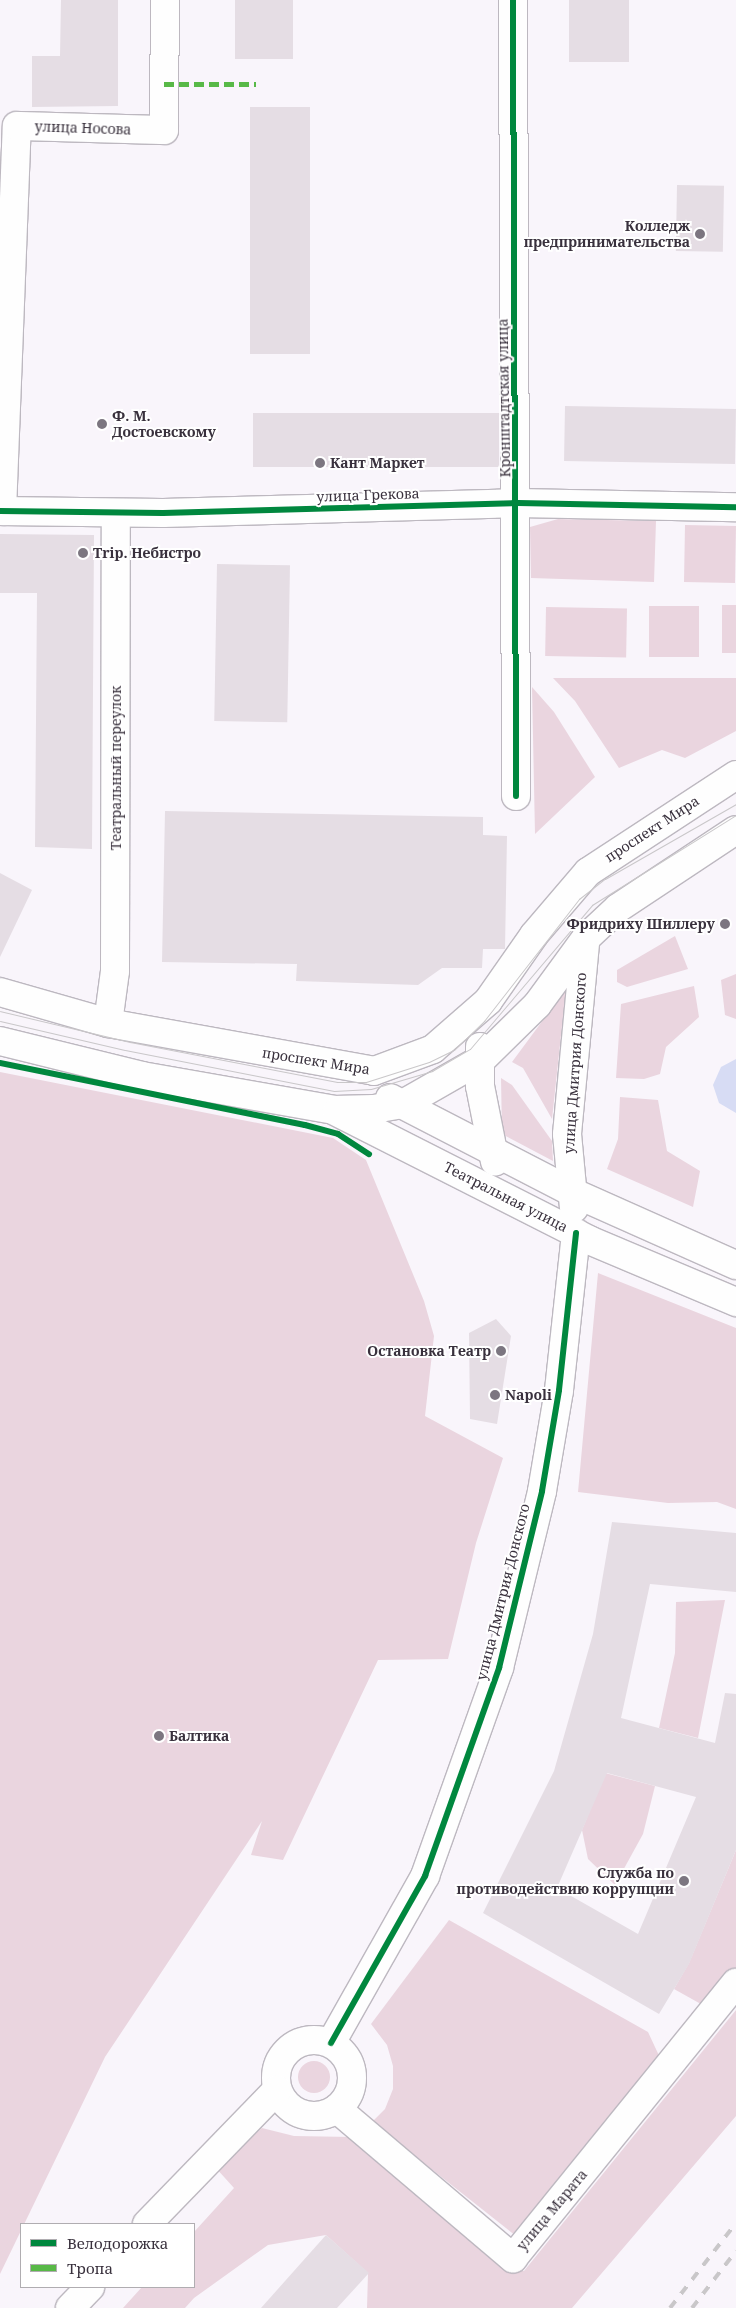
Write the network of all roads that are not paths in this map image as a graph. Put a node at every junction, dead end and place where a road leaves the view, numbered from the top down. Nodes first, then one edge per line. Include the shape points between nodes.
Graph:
1 (165, 0) edge
2 (513, 0) edge
3 (518, 503) junction
4 (736, 507) edge
5 (1, 511) edge
6 (116, 513) junction
7 (736, 775) edge
8 (516, 796) dead end
9 (736, 830) edge
10 (586, 938) junction
11 (0, 992) edge
12 (488, 1001) junction
13 (108, 1023) junction
14 (0, 1041) edge
15 (478, 1061) junction
16 (346, 1068) junction
17 (402, 1104) junction
18 (334, 1110) junction
19 (492, 1150) junction
20 (574, 1193) junction
21 (504, 1196) junction
22 (576, 1233) junction
23 (736, 1266) edge
24 (736, 1302) edge
25 (736, 1984) edge
26 (331, 2043) junction
27 (277, 2090) junction
28 (337, 2109) junction
29 (148, 2223) edge
30 (89, 2288) edge
31 (70, 2308) edge

1 - 5 street, улица Носова via 164,130 17,126
2 - 3 street, Кронштадтская улица
3 - 4 street, улица Грекова
3 - 6 street, улица Грекова
3 - 8 street, Кронштадтская улица
5 - 6 street, улица Грекова
6 - 13 street, Театральный переулок via 115,971
7 - 12 street, проспект Мира via 588,872 534,935
9 - 10 street via 618,908
10 - 15 street via 538,1006
10 - 20 street, улица Дмитрия Донского via 568,1134
11 - 13 street, проспект Мира
12 - 15 street
12 - 16 street, проспект Мира via 433,1049 374,1071
13 - 16 street, проспект Мира
14 - 18 street via 142,1076
15 - 17 street
15 - 19 street
16 - 17 street via 375,1092
17 - 18 street via 374,1110
17 - 19 street
18 - 21 street, Театральная улица
19 - 20 street
19 - 21 street
20 - 22 street, улица Дмитрия Донского
20 - 23 street
21 - 22 street, Театральная улица
22 - 24 street, Театральная улица
22 - 26 street, улица Дмитрия Донского via 559,1390 544,1482 499,1668 425,1876
25 - 28 street, улица Марата via 513,2258
26 - 27 street via 311,2039 284,2052 277,2066
26 - 28 street via 349,2061 353,2075 351,2090
27 - 28 street via 288,2107 301,2115 316,2117
27 - 29 street
30 - 31 street

